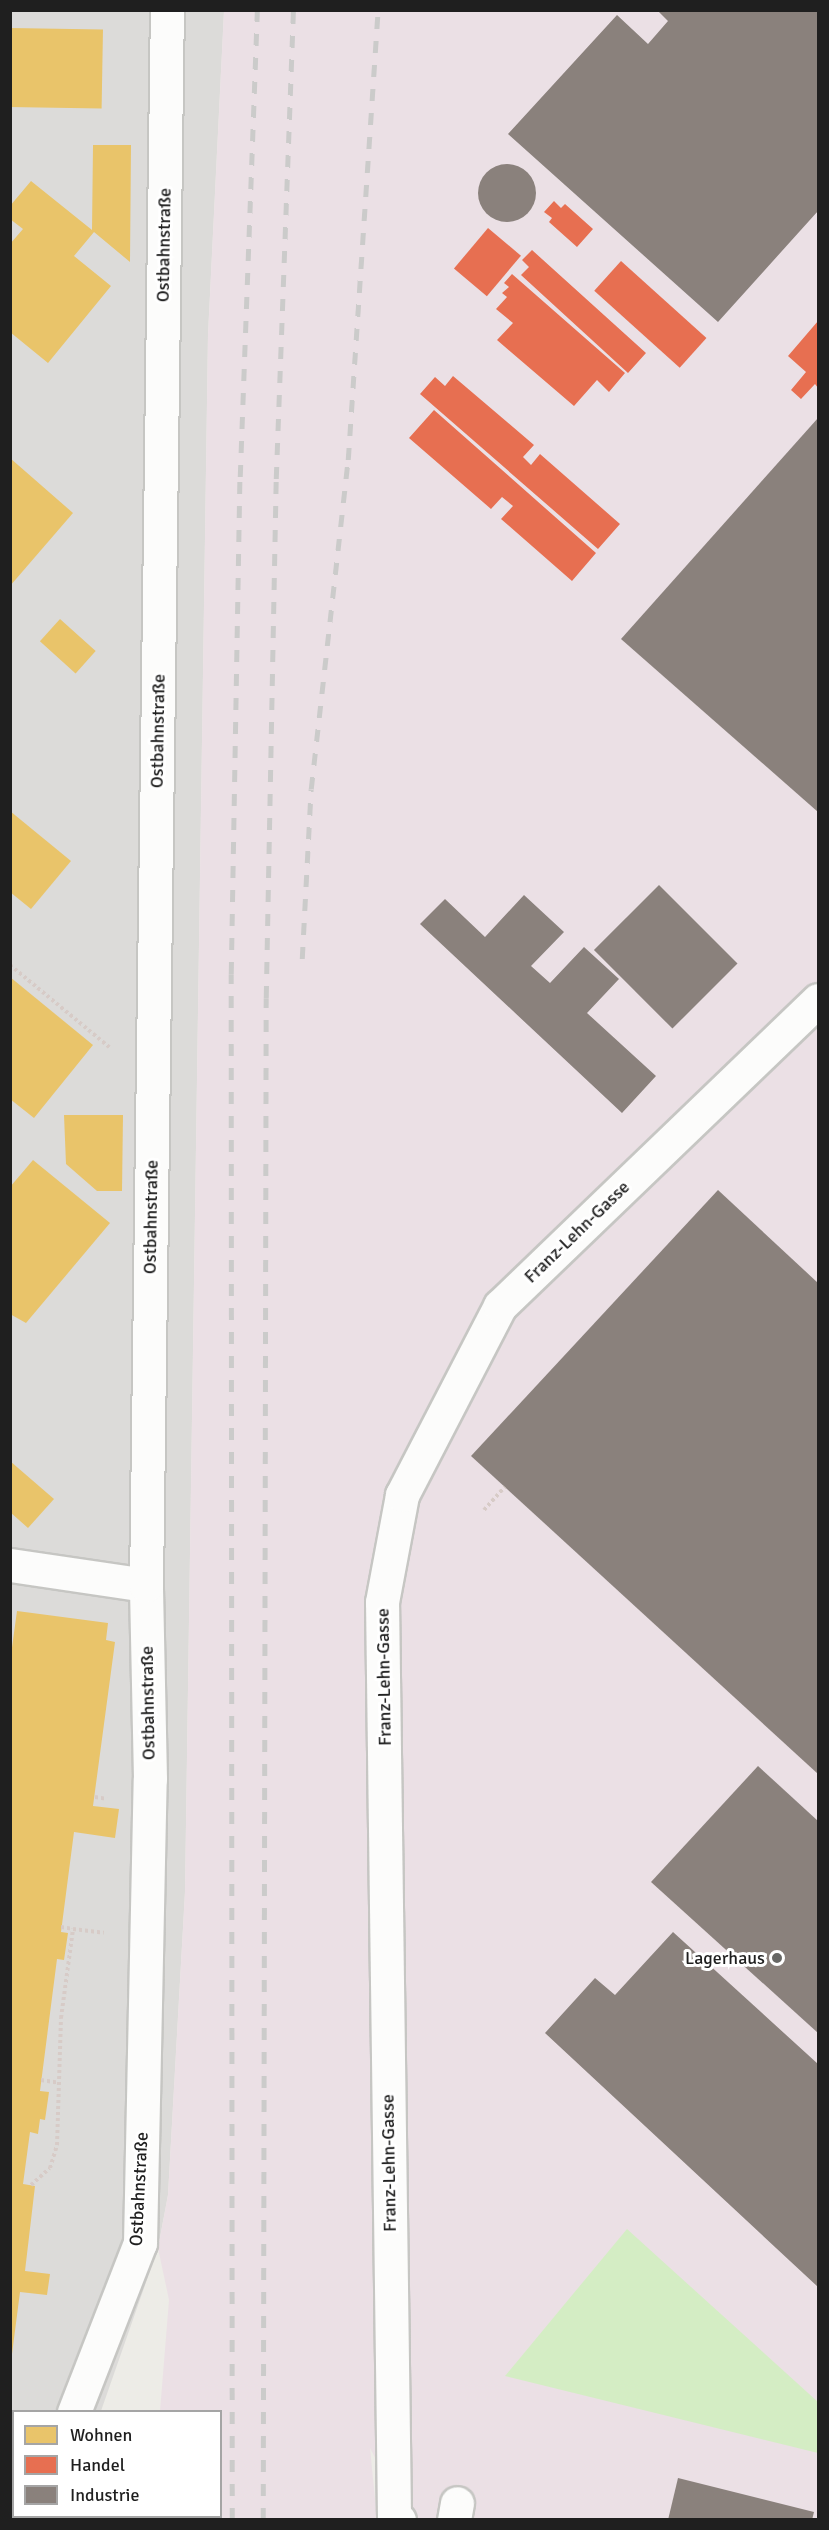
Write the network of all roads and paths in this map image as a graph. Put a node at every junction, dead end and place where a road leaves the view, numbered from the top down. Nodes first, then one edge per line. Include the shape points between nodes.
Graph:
1 (167, 10) edge
2 (10, 964) edge
3 (819, 1000) edge
4 (153, 1083) junction
5 (505, 1487) dead end
6 (484, 1510) dead end
7 (10, 1565) edge
8 (146, 1586) junction
9 (61, 1927) dead end
10 (73, 1929) junction
11 (147, 1938) junction
12 (41, 2080) dead end
13 (58, 2083) junction
14 (31, 2185) dead end
15 (75, 2410) edge
16 (396, 2518) edge

1 - 4 street, Ostbahnstraße
2 - 4 path
3 - 16 street, Franz-Lehn-Gasse via 500,1306 402,1496 382,1602
4 - 8 street, Ostbahnstraße
5 - 6 path
7 - 8 street
8 - 11 street, Ostbahnstraße via 150,1779
9 - 10 path
10 - 11 path
10 - 13 path via 61,2018
11 - 15 street, Ostbahnstraße via 140,2243
12 - 13 path
13 - 14 path via 57,2145 50,2168

